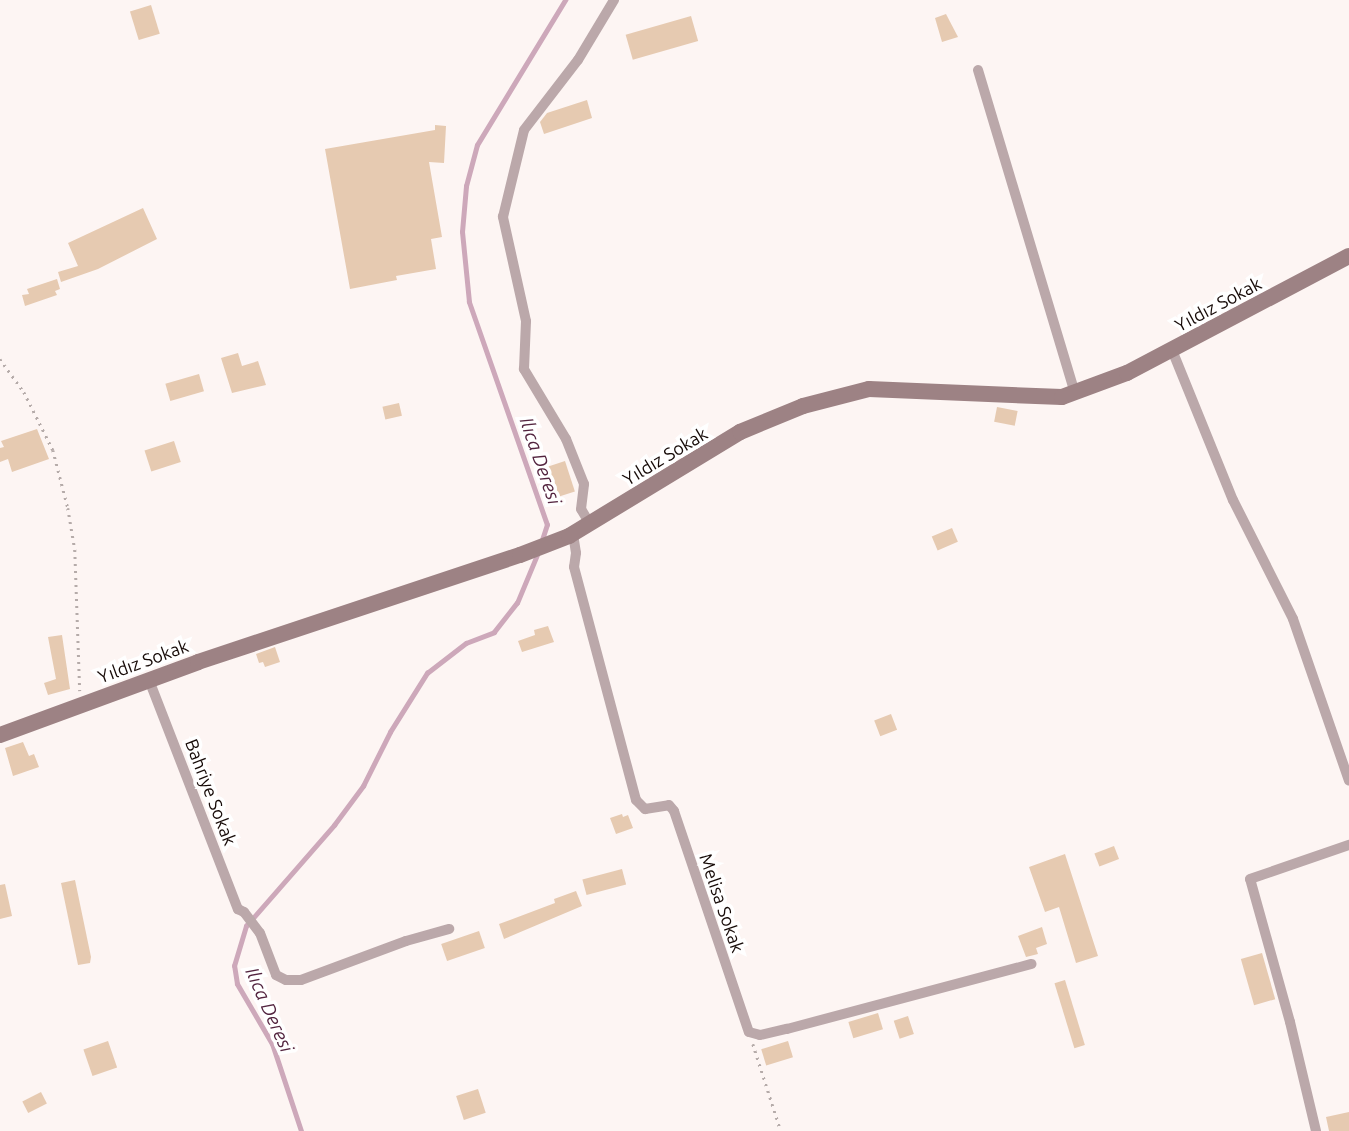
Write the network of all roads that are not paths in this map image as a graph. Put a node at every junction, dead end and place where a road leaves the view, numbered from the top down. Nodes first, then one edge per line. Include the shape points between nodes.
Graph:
1 (614, 0) edge
2 (978, 70) dead end
3 (1349, 256) edge
4 (1172, 350) junction
5 (1074, 393) junction
6 (590, 524) junction
7 (571, 535) junction
8 (149, 680) junction
9 (0, 735) edge
10 (1349, 781) edge
11 (1349, 845) edge
12 (449, 929) dead end
13 (1031, 964) dead end
14 (1315, 1131) edge

1 - 6 street via 578,60 524,130 503,217 526,321 524,369 566,439 584,484 581,509
2 - 5 street
3 - 4 street, Yıldız Sokak
4 - 5 street, Yıldız Sokak
4 - 10 street via 1233,500 1293,619
5 - 6 street, Yıldız Sokak via 1062,397 869,389 803,406 740,432
6 - 7 street, Yıldız Sokak
7 - 8 street, Yıldız Sokak
7 - 13 street, Melisa Sokak via 574,567 636,800 645,809 669,805 674,811 744,1022 753,1033 787,1029
8 - 9 street, Yıldız Sokak
8 - 12 street, Bahriye Sokak via 237,909 260,933 276,975 301,980
11 - 14 street via 1250,879

